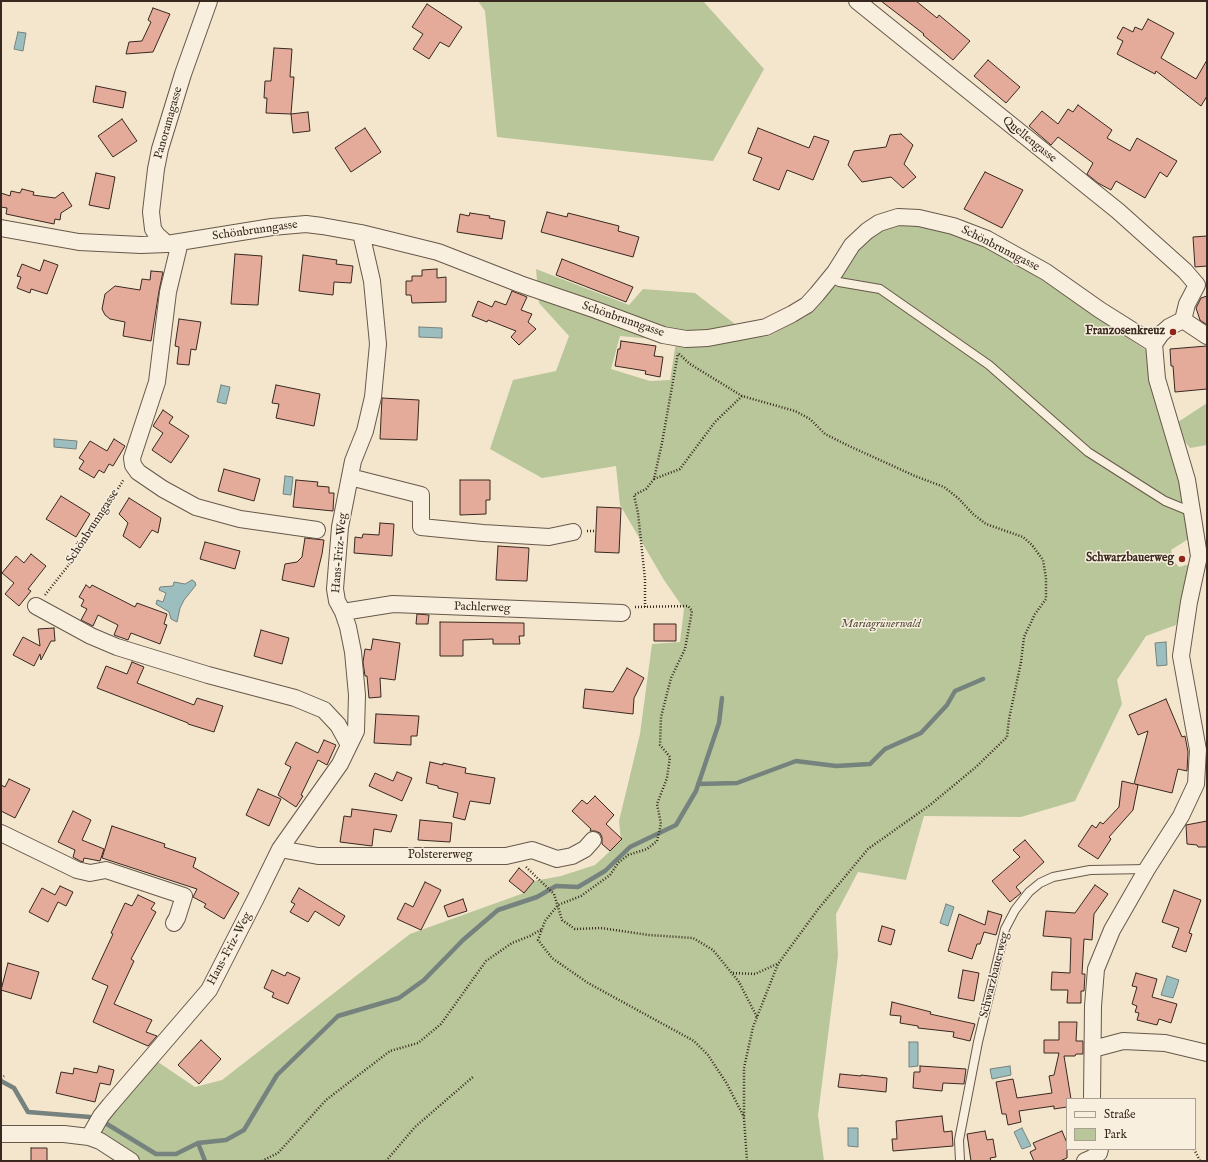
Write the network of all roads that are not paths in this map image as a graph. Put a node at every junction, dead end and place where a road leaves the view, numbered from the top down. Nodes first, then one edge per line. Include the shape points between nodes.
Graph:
1 (209, 1) edge
2 (857, 1) edge
3 (1, 228) edge
4 (361, 233) junction
5 (173, 243) junction
6 (830, 277) junction
7 (1202, 284) edge
8 (1183, 320) junction
9 (1207, 336) edge
10 (1154, 344) junction
11 (350, 477) junction
12 (1193, 513) junction
13 (317, 530) dead end
14 (574, 532) dead end
15 (36, 606) road end
16 (626, 610) road end
17 (342, 612) junction
18 (349, 745) junction
19 (1, 833) edge
20 (593, 840) dead end
21 (280, 849) junction
22 (1146, 869) junction
23 (174, 923) dead end
24 (1093, 1049) junction
25 (1207, 1053) edge
26 (1092, 1098) edge
27 (95, 1127) junction
28 (1, 1134) edge
29 (1100, 1150) edge
30 (131, 1161) edge
31 (960, 1161) edge
32 (1085, 1161) edge

1 - 5 street, Panoramagasse via 181,81 156,169 151,212 153,229 157,235
2 - 7 street, Quellengasse via 1118,211
3 - 5 street, Schönbrunngasse via 79,242 141,245
4 - 5 street, Schönbrunngasse via 306,224 248,230
4 - 6 street, Schönbrunngasse via 438,252 663,335 686,339 708,338 766,327 807,305
4 - 11 street, Hans-Friz-Weg via 372,282 378,344 373,397
5 - 13 street via 156,382 132,458 133,465 138,472 163,489 196,507 240,519
6 - 10 street, Schönbrunngasse via 852,245 879,223 898,217 919,218 953,226 987,240 1046,272
6 - 12 lane via 839,282 880,288 989,365 1088,452 1165,501
7 - 8 street, Quellengasse via 1187,304
8 - 9 street
8 - 10 street via 1169,326
10 - 12 street via 1157,379
11 - 14 street via 421,495 422,527 549,537
11 - 17 street, Hans-Friz-Weg via 340,527 335,589
12 - 22 street via 1199,556 1181,656 1198,750 1196,784 1181,816
15 - 18 street via 117,647 295,698 324,710 338,725
16 - 17 street, Pachlerweg via 393,604
17 - 18 street, Hans-Friz-Weg via 348,627 357,696 356,731
18 - 21 street, Hans-Friz-Weg via 340,764
19 - 23 street via 77,870 90,873 106,870 184,896
20 - 21 street, Polstererweg via 585,849 572,856 557,859 532,850 506,856 318,856
21 - 27 street, Hans-Friz-Weg via 208,990
22 - 24 street via 1112,930 1096,969
22 - 31 lane, Schwarzbauerweg via 1090,870 1053,877 1029,892 1015,910 1005,929 978,1042 959,1140
24 - 25 street via 1123,1041 1166,1043
24 - 26 street
27 - 28 street via 64,1134
27 - 30 street via 100,1141
29 - 32 street

